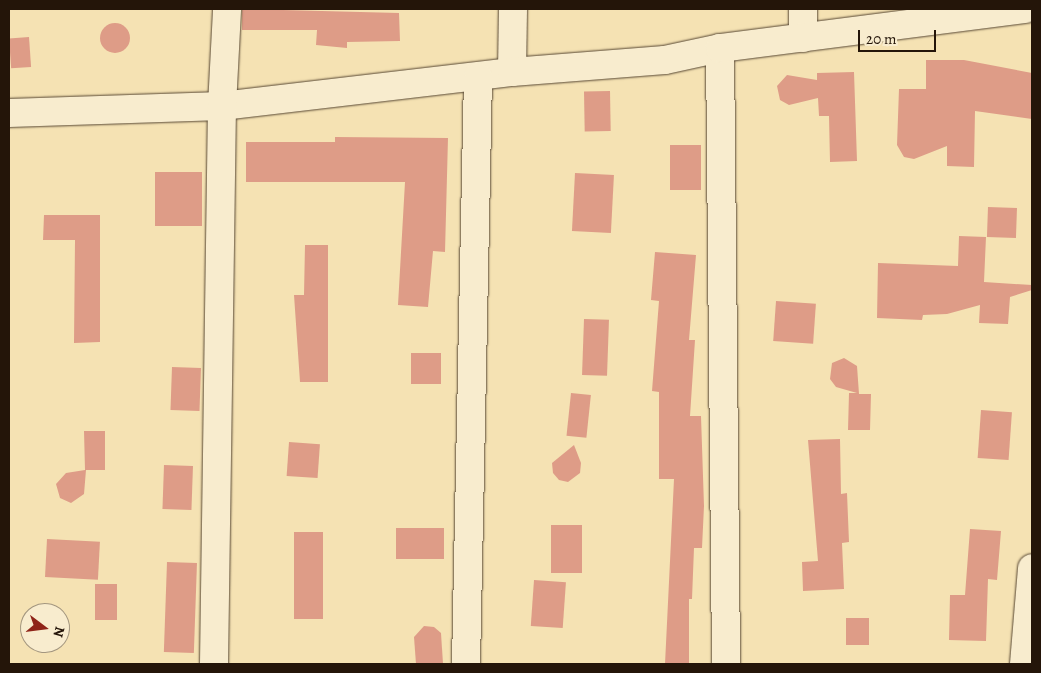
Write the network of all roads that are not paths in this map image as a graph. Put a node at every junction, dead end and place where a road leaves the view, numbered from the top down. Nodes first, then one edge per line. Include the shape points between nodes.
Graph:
1 (227, 9) edge
2 (513, 9) edge
3 (803, 9) edge
4 (1026, 9) edge
5 (803, 38) junction
6 (720, 48) junction
7 (512, 72) junction
8 (478, 77) junction
9 (222, 106) junction
10 (9, 113) edge
11 (1032, 568) edge
12 (214, 664) edge
13 (466, 664) edge
14 (726, 664) edge
15 (1024, 664) edge

1 - 9 street
2 - 7 street
3 - 5 street
4 - 5 street
5 - 6 street
6 - 7 street via 664,60
6 - 14 street
7 - 8 street
8 - 9 street
8 - 13 street
9 - 10 street
9 - 12 street
11 - 15 street

